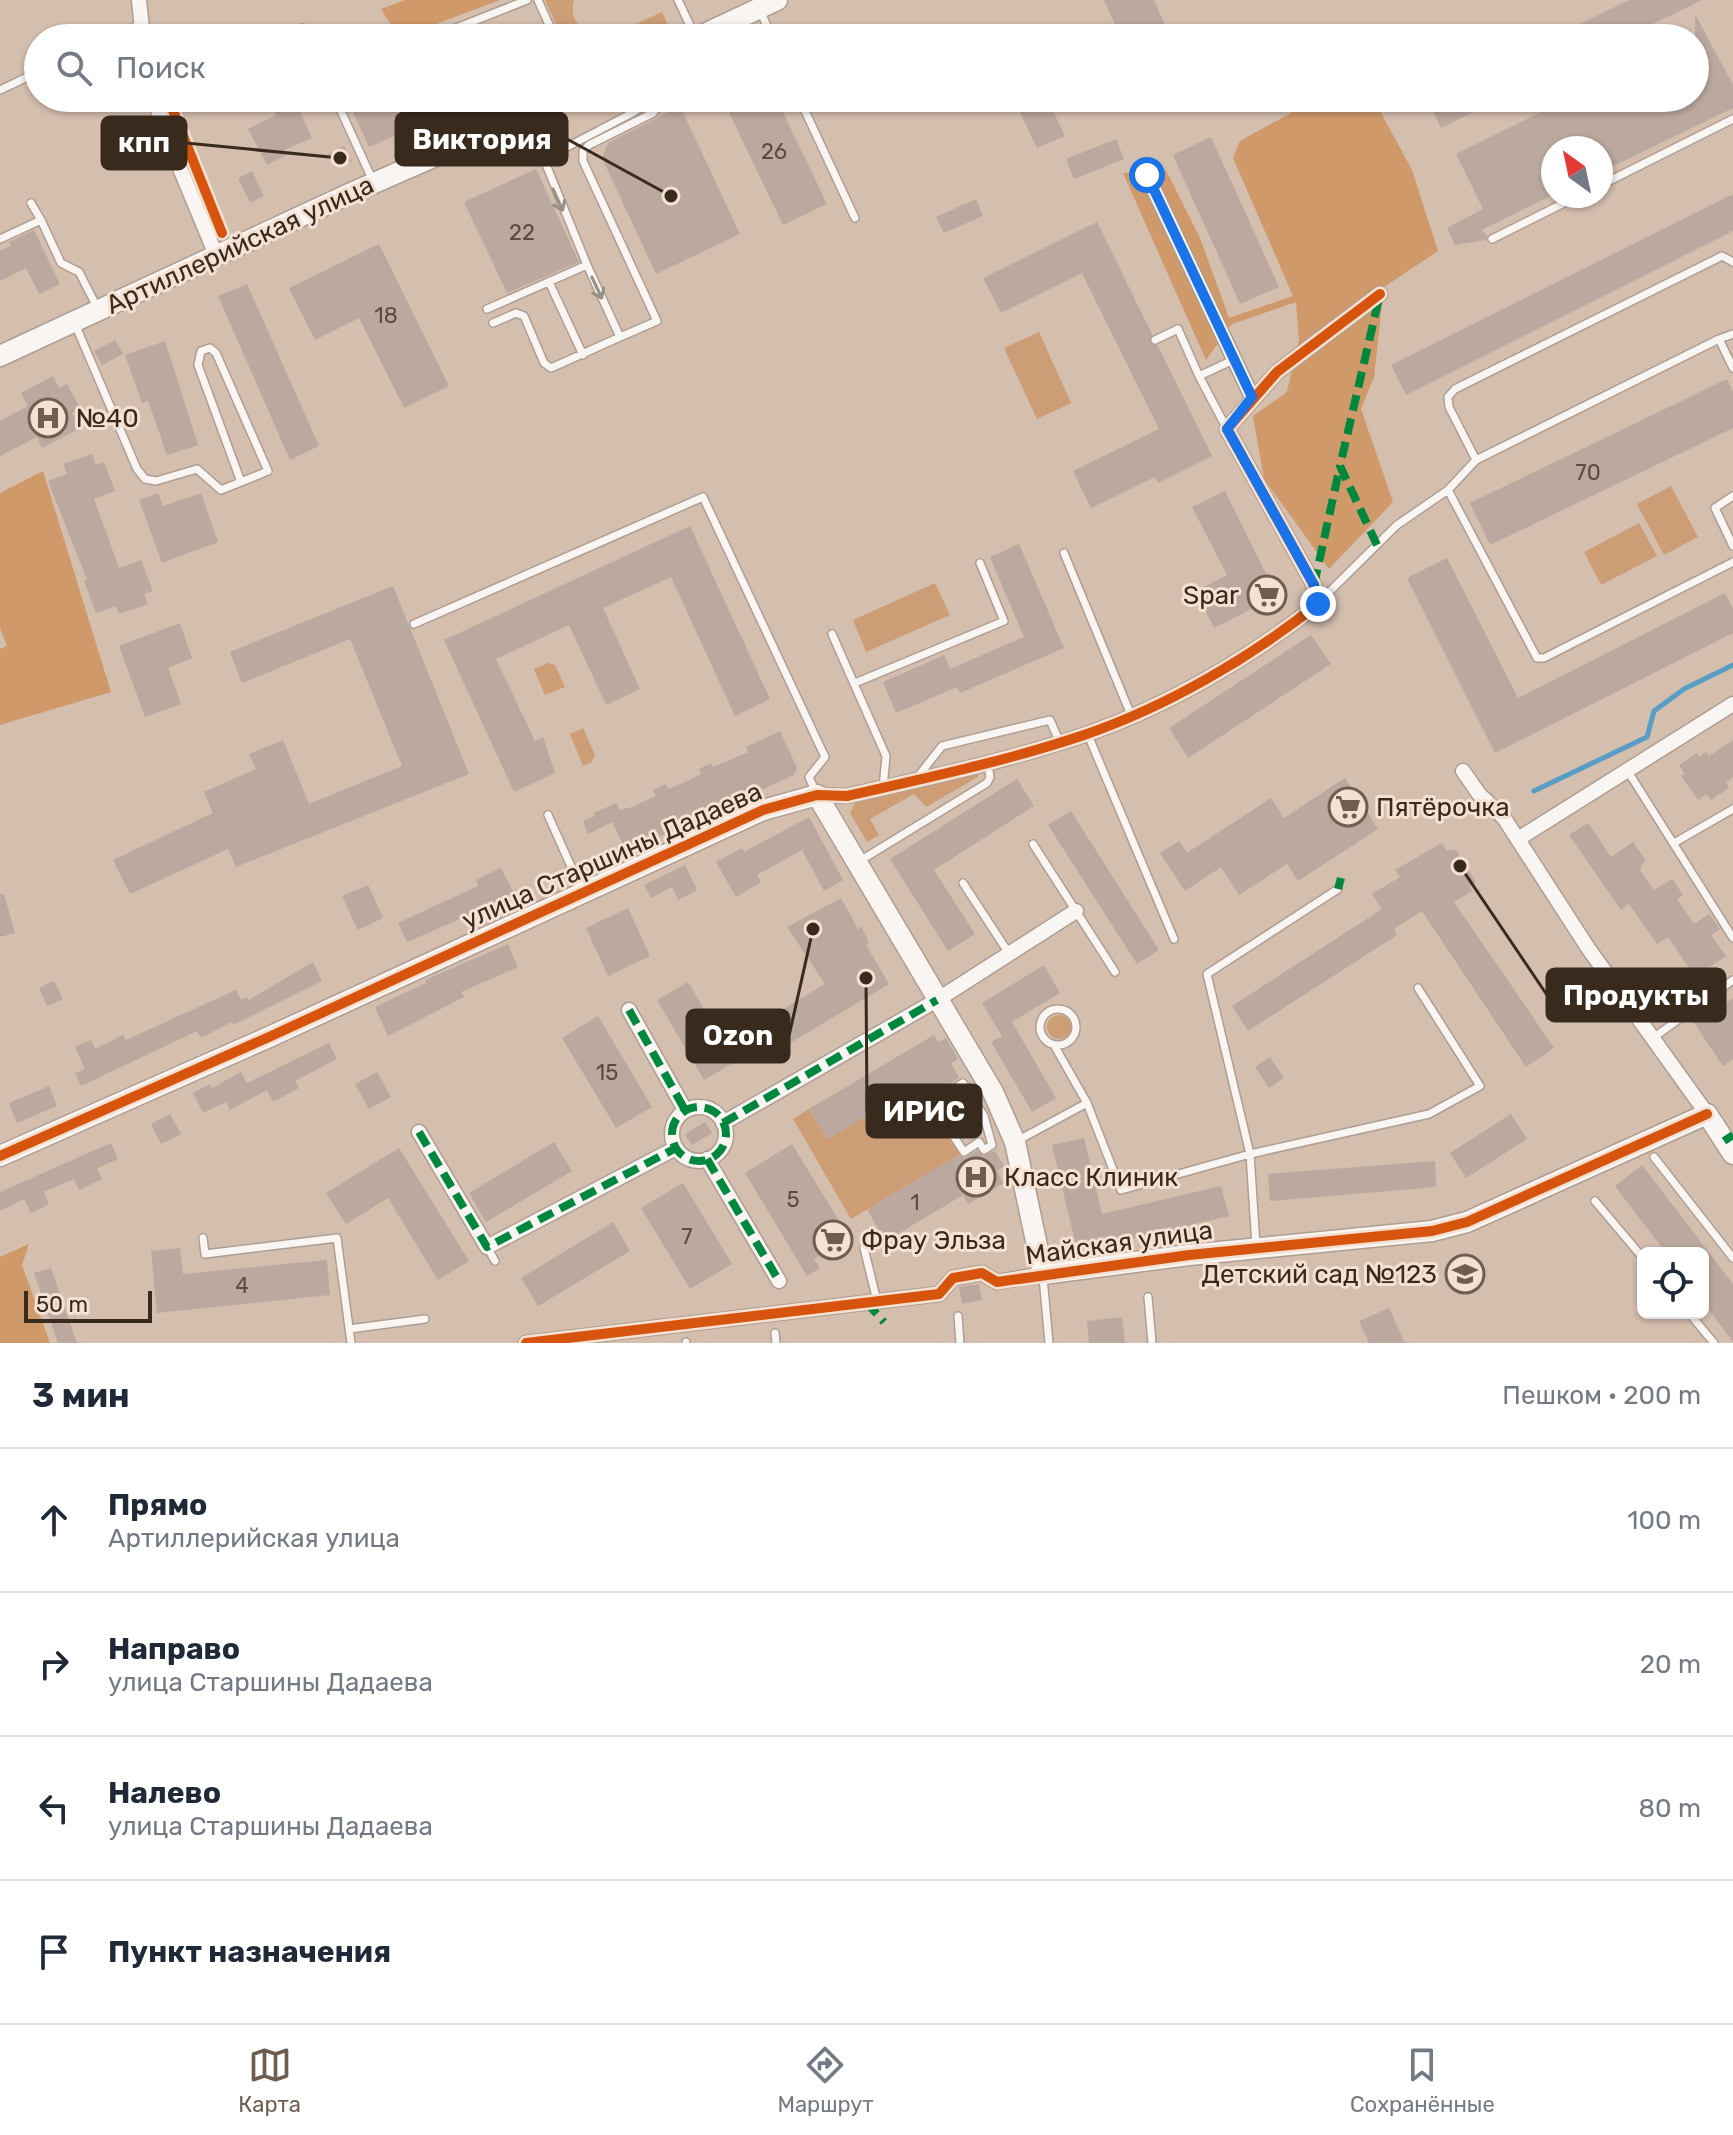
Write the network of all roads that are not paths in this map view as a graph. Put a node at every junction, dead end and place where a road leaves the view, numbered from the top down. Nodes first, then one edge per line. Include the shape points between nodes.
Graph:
1 (139, 0) edge
2 (527, 0) edge
3 (538, 0) edge
4 (678, 0) edge
5 (768, 4) edge
6 (141, 24) edge
7 (466, 24) edge
8 (549, 24) edge
9 (689, 24) edge
10 (726, 24) edge
11 (770, 24) edge
12 (24, 79) edge
13 (0, 90) edge
14 (159, 112) edge
15 (341, 112) edge
16 (536, 112) edge
17 (634, 112) edge
18 (654, 112) edge
19 (806, 112) edge
20 (1733, 119) edge
21 (1147, 175) dead end
22 (1613, 179) edge
23 (374, 183) junction
24 (31, 203) dead end
25 (1554, 208) edge
26 (855, 218) dead end
27 (41, 220) junction
28 (0, 239) edge
29 (1492, 239) dead end
30 (216, 255) junction
31 (1733, 262) edge
32 (587, 265) junction
33 (549, 282) junction
34 (1380, 294) dead end
35 (487, 309) dead end
36 (98, 310) junction
37 (74, 322) junction
38 (493, 323) dead end
39 (1733, 334) edge
40 (620, 337) junction
41 (1719, 339) junction
42 (1155, 340) dead end
43 (583, 355) junction
44 (0, 356) edge
45 (1231, 361) junction
46 (1733, 368) edge
47 (1199, 376) junction
48 (1252, 397) junction
49 (1227, 429) junction
50 (1476, 460) junction
51 (241, 482) junction
52 (1448, 490) junction
53 (1733, 496) edge
54 (1733, 546) edge
55 (1064, 553) dead end
56 (1733, 562) edge
57 (980, 563) dead end
58 (1318, 604) junction
59 (414, 624) dead end
60 (832, 634) dead end
61 (855, 683) junction
62 (1733, 704) edge
63 (1131, 715) junction
64 (1088, 734) junction
65 (1060, 743) junction
66 (987, 761) junction
67 (1627, 770) junction
68 (1463, 771) dead end
69 (916, 779) junction
70 (883, 788) junction
71 (817, 795) junction
72 (1733, 809) edge
73 (548, 815) dead end
74 (1518, 839) junction
75 (1674, 843) junction
76 (1033, 844) dead end
77 (856, 863) junction
78 (963, 883) dead end
79 (1338, 889) dead end
80 (583, 893) junction
81 (1076, 911) junction
82 (1733, 938) edge
83 (1174, 939) dead end
84 (1008, 952) junction
85 (1115, 972) dead end
86 (1733, 980) edge
87 (1418, 988) dead end
88 (937, 1000) junction
89 (629, 1010) dead end
90 (1653, 1038) junction
91 (1054, 1045) junction
92 (980, 1091) junction
93 (1087, 1103) junction
94 (685, 1110) junction
95 (1707, 1114) junction
96 (723, 1123) junction
97 (419, 1132) dead end
98 (1015, 1142) junction
99 (1730, 1143) edge
100 (676, 1148) junction
101 (1250, 1154) junction
102 (0, 1156) edge
103 (1654, 1157) dead end
104 (707, 1159) junction
105 (1595, 1201) dead end
106 (203, 1238) dead end
107 (487, 1247) junction
108 (864, 1248) dead end
109 (1256, 1248) junction
110 (1637, 1251) edge
111 (1733, 1258) edge
112 (495, 1261) dead end
113 (1043, 1274) junction
114 (779, 1281) dead end
115 (1148, 1297) dead end
116 (877, 1301) junction
117 (958, 1316) dead end
118 (425, 1319) dead end
119 (1694, 1319) edge
120 (349, 1329) junction
121 (775, 1333) dead end
122 (351, 1343) edge
123 (526, 1343) edge
124 (776, 1343) edge
125 (960, 1343) edge
126 (1049, 1343) edge
127 (1152, 1343) edge
128 (1714, 1343) edge

1 - 6 street
2 - 7 lane
3 - 8 lane
4 - 9 lane
5 - 10 street
5 - 11 lane
12 - 13 lane
14 - 30 street
15 - 23 lane
16 - 23 street, Артиллерийская улица
17 -> 32 lane via 545,162
18 - 40 lane via 583,151 657,321
19 - 26 lane
20 - 22 lane
21 - 45 street
23 - 30 street, Артиллерийская улица
24 - 27 lane
25 - 29 lane
27 - 28 lane
27 - 36 lane via 61,263 79,272
30 - 36 street, Артиллерийская улица
31 - 50 lane via 1722,256 1455,389 1448,397 1449,407
32 - 33 lane
32 -> 40 lane
33 - 35 lane
33 - 43 lane
34 - 48 street
36 - 37 street, Артиллерийская улица
37 - 44 street, Артиллерийская улица
37 - 51 lane via 145,479 156,481 197,469 221,490
38 - 43 lane via 516,313 524,316 551,368
39 - 41 lane
40 - 43 lane
41 - 46 lane
41 - 50 lane
42 - 47 lane via 1178,329
45 - 47 lane
45 - 48 street
47 - 49 lane
48 - 49 street
49 - 58 street via 1314,585
50 - 52 lane
51 - 51 lane via 268,471 220,359 210,348 201,351 198,365
52 - 56 lane via 1537,658
52 - 58 lane via 1397,525
53 - 54 lane via 1715,508
55 - 63 lane
57 - 61 lane via 1004,621
58 - 63 street, улица Старшины Дадаева via 1271,642
59 - 71 lane via 703,497 825,757 809,777
60 - 61 lane
61 - 70 lane via 886,756
62 - 67 street
63 - 64 street, улица Старшины Дадаева
64 - 65 street, улица Старшины Дадаева
64 - 83 lane
65 - 66 street, улица Старшины Дадаева
65 - 69 lane via 1050,720 942,746
66 - 69 street, улица Старшины Дадаева
66 - 77 lane via 987,783
67 - 74 street
67 - 75 lane
68 - 74 street
69 - 70 street, улица Старшины Дадаева
70 - 71 street, улица Старшины Дадаева via 847,796
71 - 77 street
71 - 80 street, улица Старшины Дадаева via 763,810
72 - 75 lane
73 - 80 lane
74 - 90 street
75 - 82 lane
76 - 81 lane
77 - 88 street
78 - 84 lane
79 - 101 lane via 1207,974
80 - 102 street, улица Старшины Дадаева
81 - 84 street
81 - 85 lane
84 - 88 street
86 - 90 lane
87 - 101 lane via 1480,1086 1429,1114
88 - 92 street
88 - 96 street
89 - 94 street
90 - 95 street
91 - 91 lane via 1043,1037 1040,1023 1048,1012 1062,1009 1074,1017 1077,1031 1068,1043
91 - 93 lane
92 - 92 lane via 992,1145 984,1150 979,1142 964,1152 931,1102 963,1083
92 - 98 street
93 - 98 lane
93 - 101 lane via 1121,1190
94 - 96 street via 709,1108
94 - 100 street via 673,1125
95 - 99 street
95 - 109 street, Майская улица via 1467,1222 1418,1233
96 - 104 street via 722,1148
97 - 107 street
98 - 113 street via 1024,1212
100 - 104 street via 693,1160
100 - 107 street
101 - 109 lane
103 - 111 lane
104 - 114 street
105 - 110 lane
106 - 120 lane via 205,1254 337,1238
107 - 112 lane
108 - 116 lane
109 - 113 street, Майская улица
113 - 116 street, Майская улица via 997,1282 982,1273 953,1278 939,1294
113 - 126 lane
115 - 127 lane
116 - 123 street, Майская улица
117 - 125 lane
118 - 120 lane
119 - 128 lane
120 - 122 lane
121 - 124 lane

